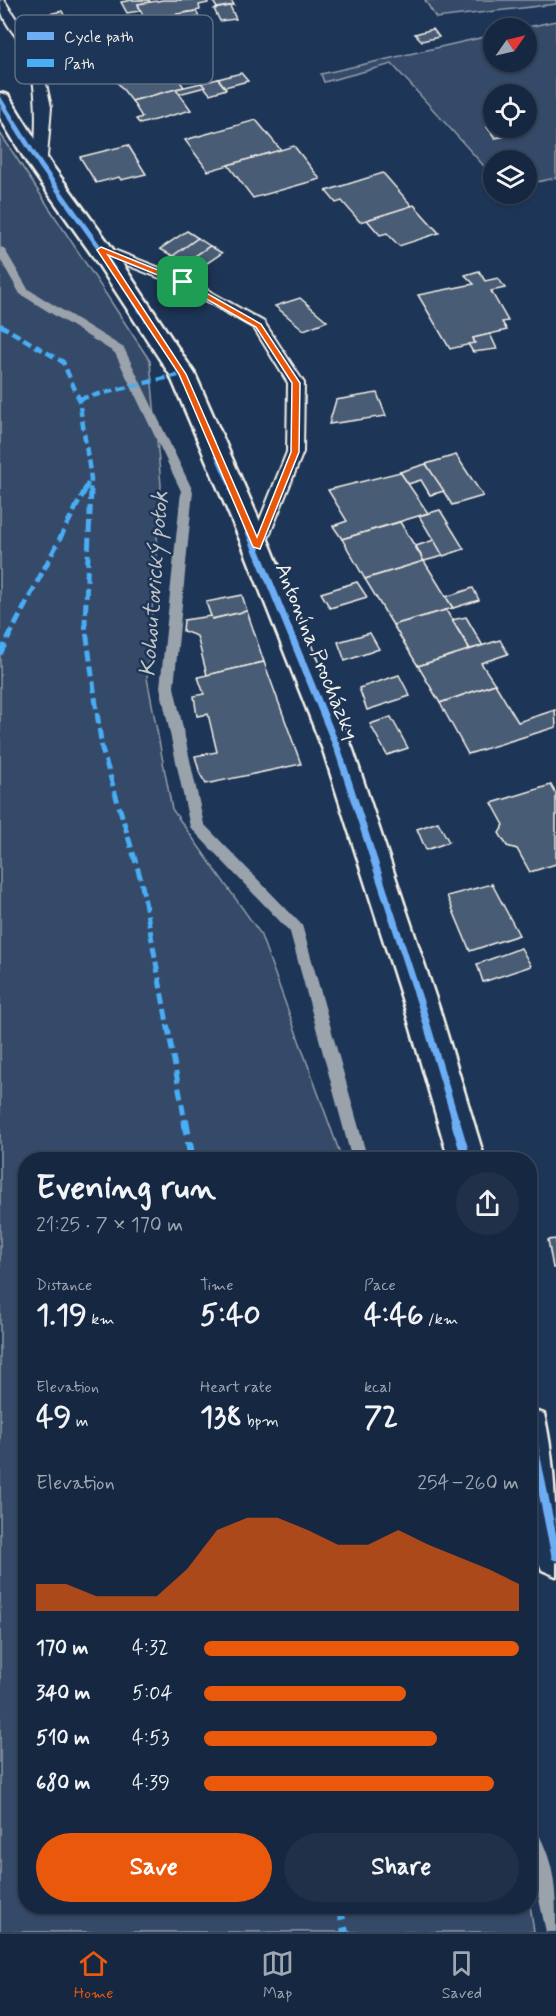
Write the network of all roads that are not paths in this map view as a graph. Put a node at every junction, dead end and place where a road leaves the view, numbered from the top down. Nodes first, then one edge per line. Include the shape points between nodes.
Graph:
1 (0, 3) edge
2 (15, 26) edge
3 (39, 84) edge
4 (0, 100) edge
5 (42, 166) junction
6 (101, 250) junction
7 (257, 547) junction
8 (465, 1152) edge
9 (537, 1462) edge
10 (556, 1556) edge

1 - 2 lane
3 - 5 lane via 44,107
4 - 5 street, Antonína Procházky
5 - 6 street, Antonína Procházky
6 - 7 street, Antonína Procházky via 182,374
6 - 7 lane via 183,282 259,326 296,383 295,452
7 - 8 street, Antonína Procházky via 338,750
9 - 10 street

